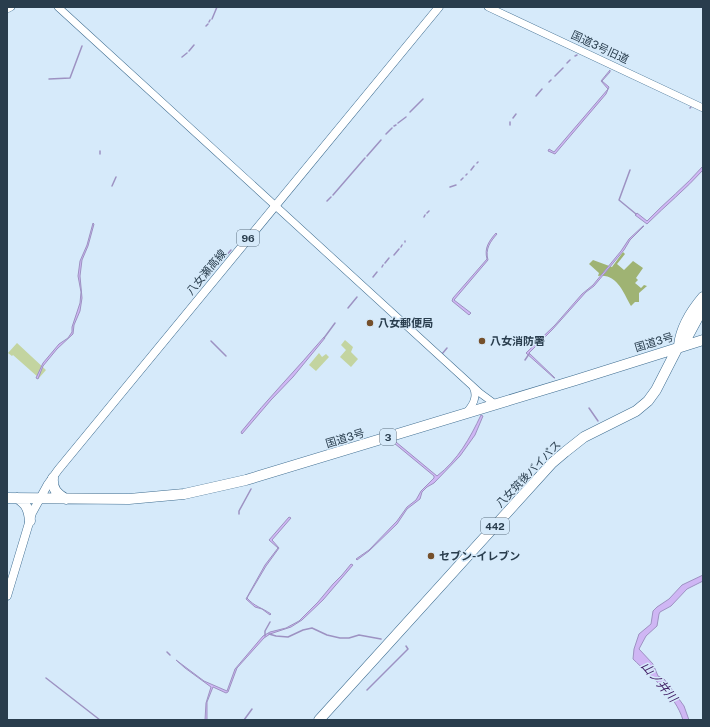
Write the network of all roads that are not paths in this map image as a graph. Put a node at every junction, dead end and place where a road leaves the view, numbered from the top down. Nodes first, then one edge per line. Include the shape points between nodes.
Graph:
1 (11, 7) edge
2 (58, 7) edge
3 (439, 7) edge
4 (488, 7) edge
5 (7, 9) edge
6 (703, 108) edge
7 (276, 205) junction
8 (703, 297) edge
9 (703, 308) edge
10 (694, 323) junction
11 (703, 335) edge
12 (703, 340) edge
13 (678, 347) junction
14 (658, 353) junction
15 (667, 370) junction
16 (473, 386) junction
17 (495, 404) junction
18 (464, 414) junction
19 (53, 478) junction
20 (12, 498) edge
21 (40, 499) junction
22 (66, 499) junction
23 (30, 521) junction
24 (7, 596) edge
25 (319, 720) edge

1 - 5 street
2 - 7 street
3 - 7 main road, 八女瀬高線 / 96
4 - 6 street, 国道3号旧道
7 - 16 street
7 - 19 main road, 八女瀬高線 / 96
8 - 13 highway, 八女筑後バイパス / 442 via 689,318
9 - 10 highway, 八女筑後バイパス / 442
10 - 11 highway via 697,332
10 - 13 highway, 八女筑後バイパス / 442 via 688,336
12 - 13 highway, 国道3号 / 3
13 - 14 highway, 国道3号 / 3
13 - 15 highway, 八女筑後バイパス / 442
14 - 15 highway via 666,362
14 - 17 highway, 国道3号 / 3
15 - 25 highway, 八女筑後バイパス / 442 via 648,401 636,411 584,437 552,463
16 - 17 street
16 - 18 street via 475,399
17 - 18 highway, 国道3号 / 3
18 - 22 highway, 国道3号 / 3 via 273,473 184,494 129,499
19 - 21 main road, 八女瀬高線 / 96
19 - 22 highway via 55,491
20 - 21 highway, 国道3号 / 3
20 - 23 highway via 22,501 28,507
21 - 22 highway, 国道3号 / 3
21 - 23 main road, 八女瀬高線
23 - 24 main road, 八女瀬高線

